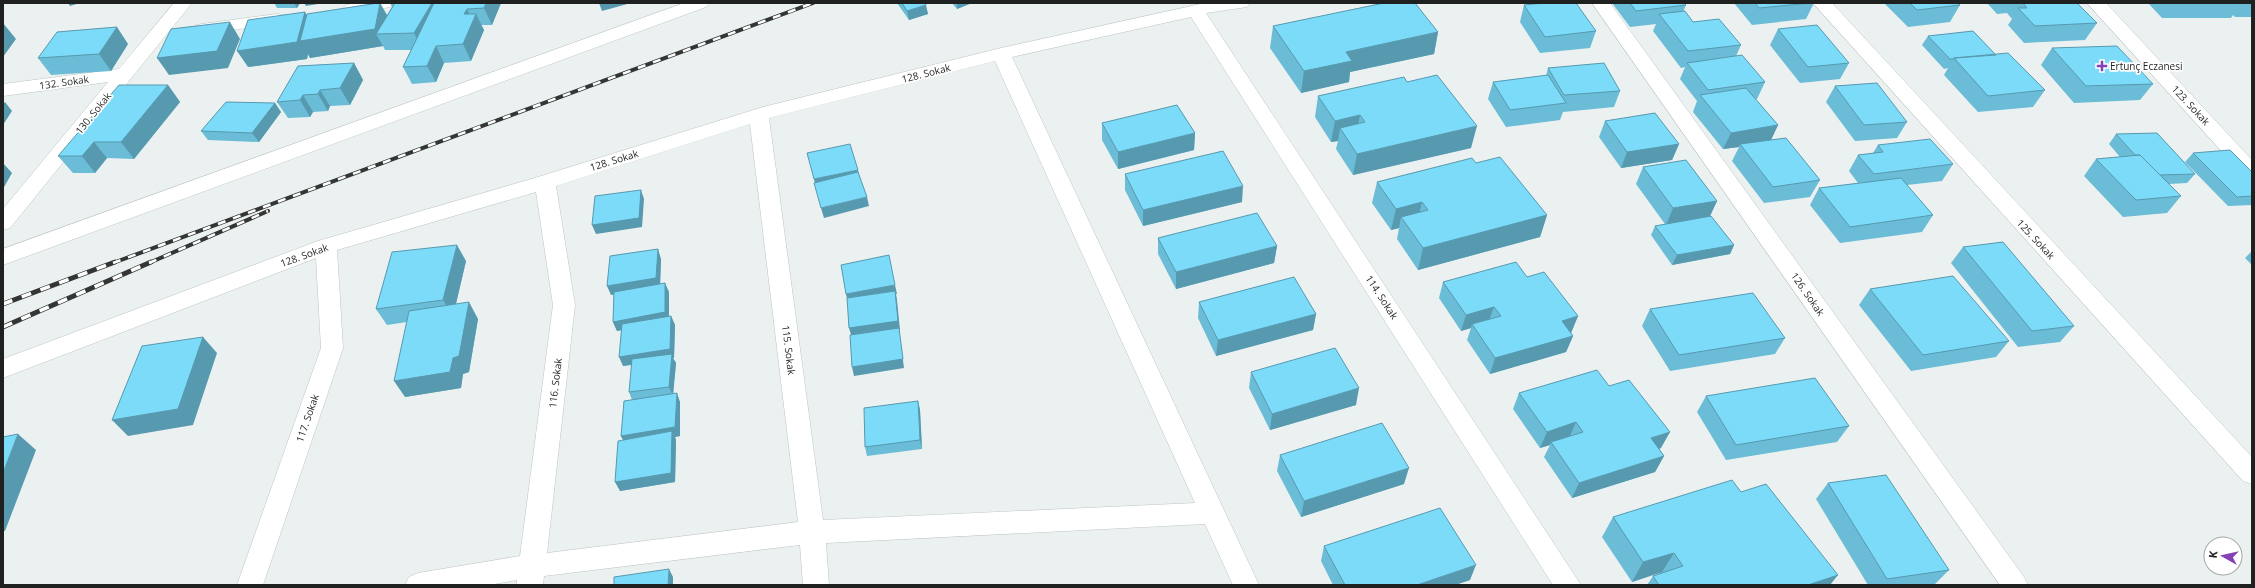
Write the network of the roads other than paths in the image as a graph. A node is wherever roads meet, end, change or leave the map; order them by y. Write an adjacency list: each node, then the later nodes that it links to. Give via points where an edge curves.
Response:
1 (183, 3): 11 (street, 130. Sokak)
2 (384, 3): 9 (street)
3 (700, 3): 20 (street)
4 (1240, 3): 8 (street, 128. Sokak)
5 (1601, 3): 31 (street, 126. Sokak)
6 (1822, 3): 22 (street, 125. Sokak)
7 (2096, 3): 16 (street, 123. Sokak)
8 (1195, 10): 12 (street, 128. Sokak); 30 (street, 114. Sokak)
9 (336, 11)
10 (298, 16): 11 (street)
11 (157, 35): 13 (street, 130. Sokak)
12 (1001, 54): 15 (street, 128. Sokak); 23 (street)
13 (124, 74): 14 (street, 132. Sokak); 18 (street, 130. Sokak)
14 (3, 90)
15 (759, 115): 17 (street, 128. Sokak); 24 (street, 115. Sokak)
16 (2252, 172)
17 (545, 182): 19 (street, 128. Sokak); 25 (street, 116. Sokak, via 564,306)
18 (3, 223)
19 (326, 246): 21 (street, 128. Sokak); 26 (street, 117. Sokak, via 332,348)
20 (3, 257)
21 (3, 370)
22 (2252, 474)
23 (1212, 513): 24 (street); 29 (street)
24 (812, 532): 25 (street); 28 (street, 115. Sokak)
25 (531, 576): 27 (street)
26 (250, 585)
27 (418, 585)
28 (816, 585)
29 (1246, 585)
30 (1568, 585)
31 (2015, 585)

